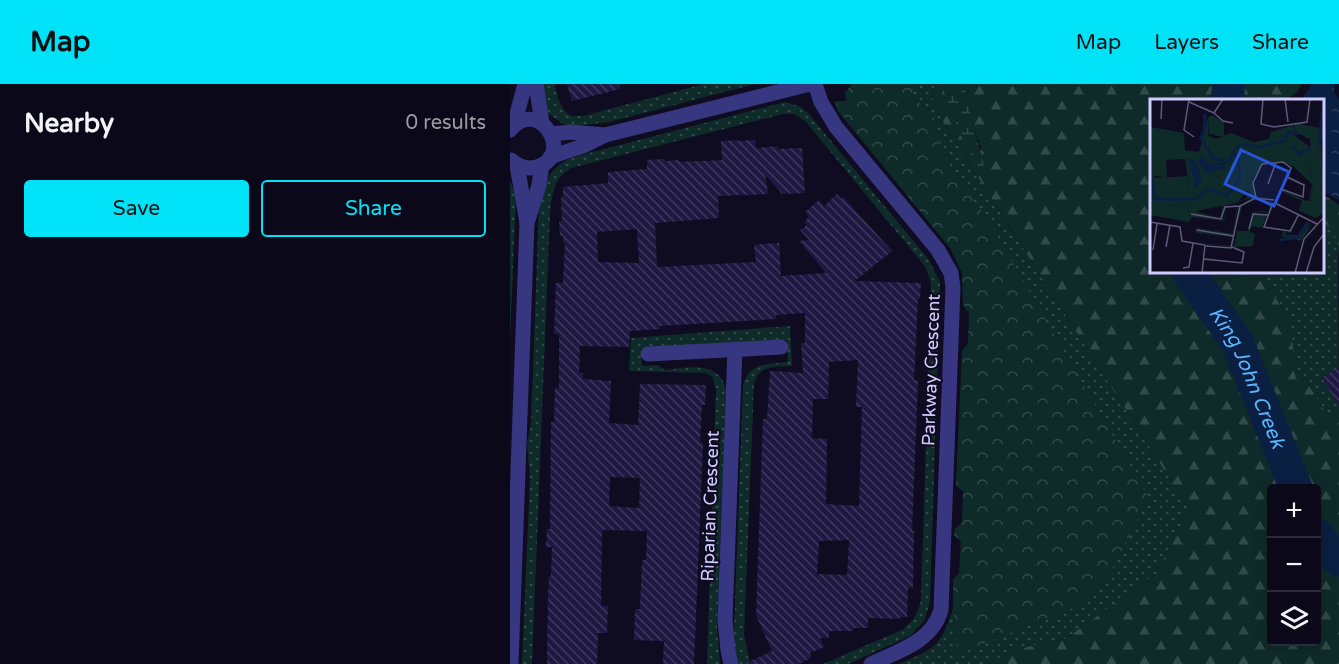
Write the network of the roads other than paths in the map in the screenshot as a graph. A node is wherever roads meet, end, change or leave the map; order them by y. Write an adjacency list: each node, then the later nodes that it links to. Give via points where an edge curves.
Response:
1 (525, 84): 5 (street)
2 (536, 84): 6 (street)
3 (810, 84): 7 (street)
4 (815, 84): 18 (street, Parkway Crescent, via 836,127 938,250 951,273 953,287 941,610 938,621 921,640)
5 (512, 128): 6 (street, via 528,120)
6 (547, 128): 7 (street); 9 (street, via 553,149)
7 (605, 135): 9 (street)
8 (513, 161): 9 (street, via 529,168); 10 (street)
9 (546, 161): 10 (street)
10 (527, 223): 14 (street)
11 (781, 347): 12 (street)
12 (735, 350): 13 (street); 17 (street, Riparian Crescent, via 726,620)
13 (648, 354)
14 (516, 364): 15 (street)
15 (512, 575): 16 (street)
16 (511, 664)
17 (731, 664)
18 (871, 664)

